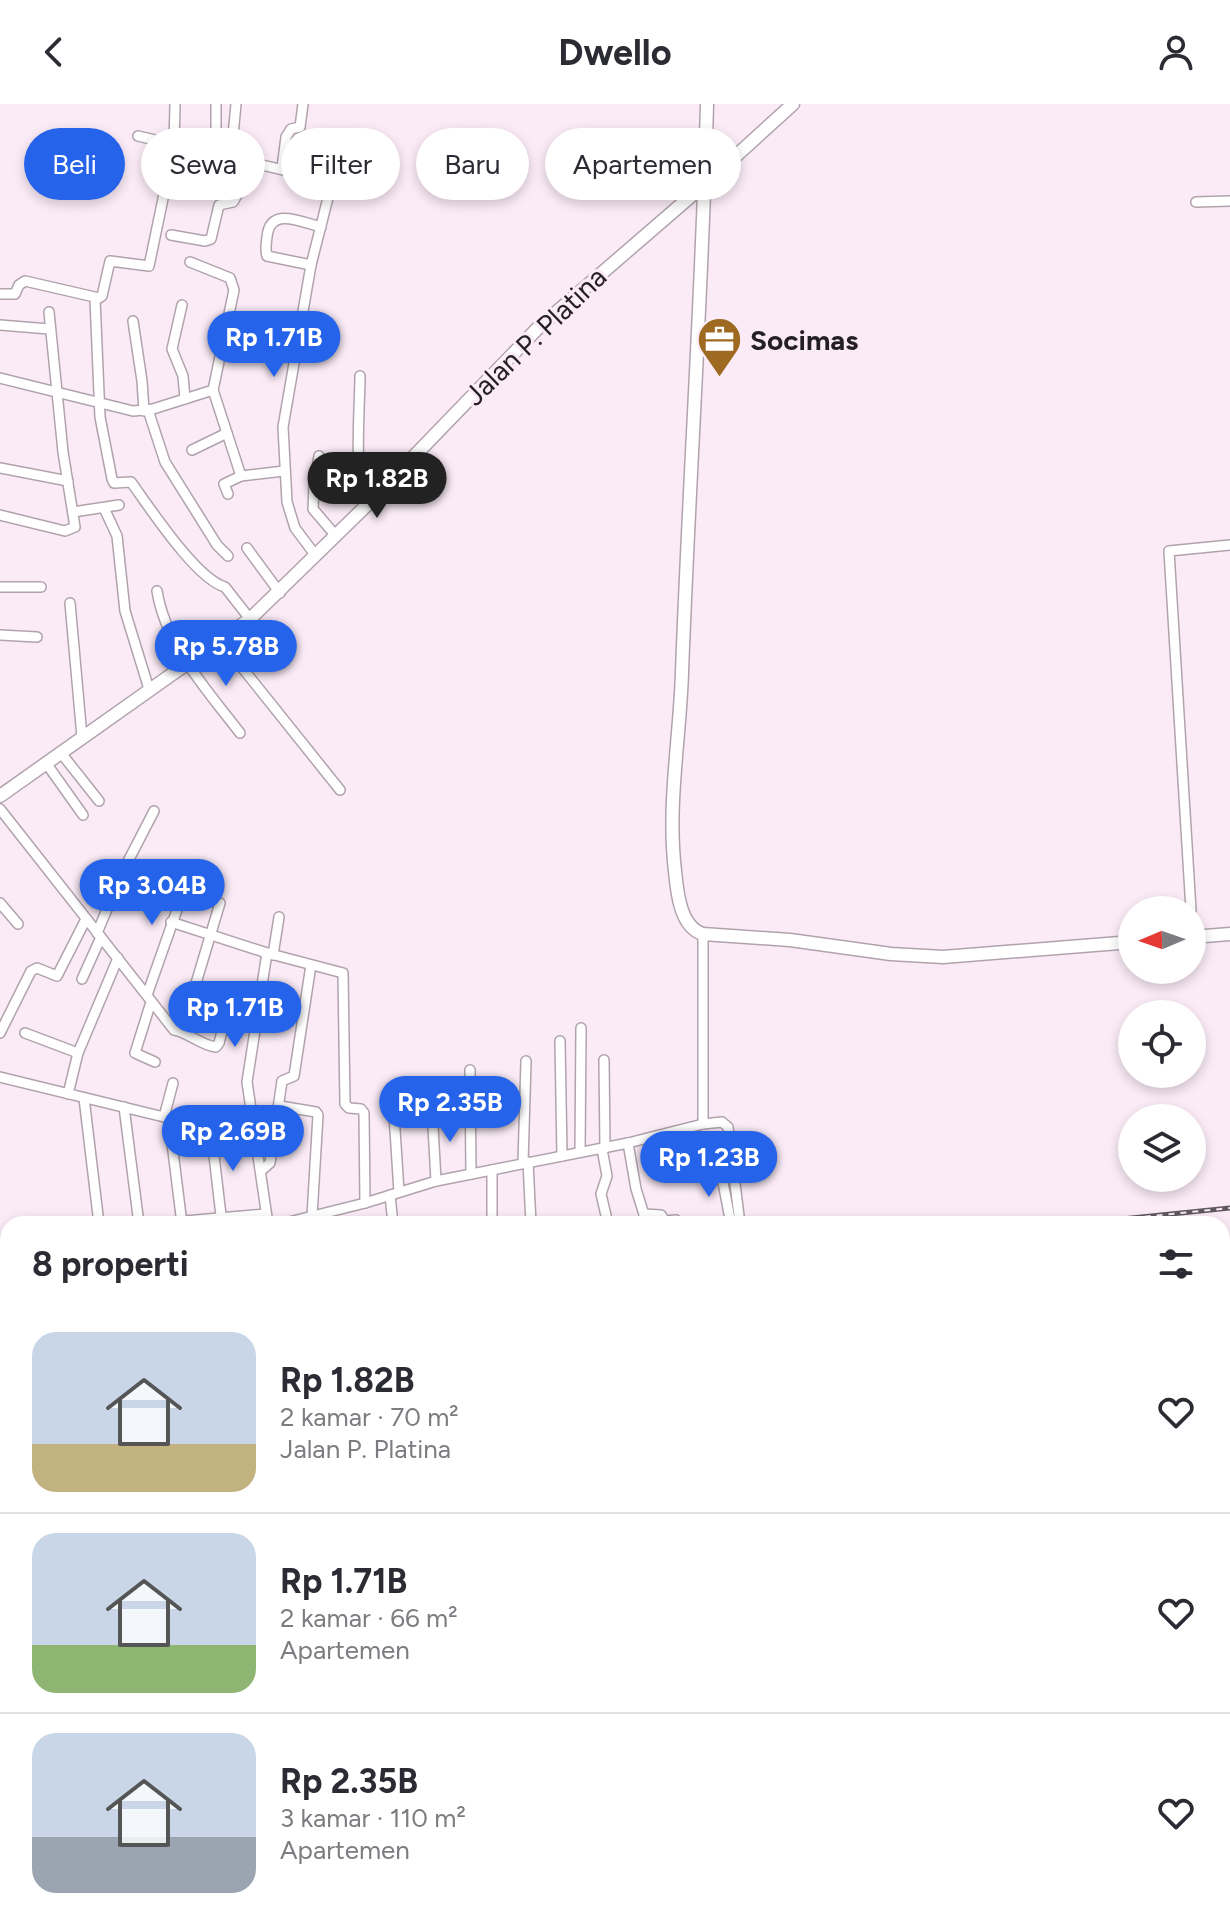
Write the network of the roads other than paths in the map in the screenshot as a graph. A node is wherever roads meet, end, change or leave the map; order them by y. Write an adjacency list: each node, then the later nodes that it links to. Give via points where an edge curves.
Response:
1 (175, 104): 7 (street)
2 (216, 104): 8 (street)
3 (236, 104): 9 (street)
4 (303, 104): 10 (street)
5 (707, 104): 11 (street)
6 (793, 104): 14 (street, Jalan P. Platina)
7 (174, 128)
8 (216, 128)
9 (234, 128)
10 (296, 128)
11 (706, 128)
12 (138, 136): 13 (street)
13 (141, 137)
14 (741, 151)
15 (163, 200): 27 (street, via 151,263 146,268 110,261 102,296)
16 (234, 200): 23 (street, via 219,205 211,239)
17 (328, 200): 22 (street)
18 (686, 200): 51 (street, Jalan P. Platina, via 537,329)
19 (704, 200): 89 (street, via 672,828 681,905 691,926)
20 (1230, 201): 21 (street)
21 (1196, 202)
22 (321, 227): 25 (street); 25 (street, via 283,217 268,229 267,256)
23 (171, 235)
24 (190, 262): 37 (street, via 230,278 234,290)
25 (311, 265): 33 (street)
26 (0, 294): 27 (street, via 15,294 25,281)
27 (95, 299): 40 (street)
28 (182, 305): 39 (street, via 172,349)
29 (49, 312): 34 (street)
30 (263, 320): 33 (street)
31 (133, 321): 41 (street)
32 (0, 325): 34 (street)
33 (301, 326): 46 (street, via 283,427)
34 (49, 329): 38 (street)
35 (360, 376): 51 (street, via 360,475)
36 (0, 378): 38 (street)
37 (213, 390): 39 (street); 42 (street)
38 (57, 392): 40 (street); 48 (street)
39 (185, 399): 41 (street)
40 (100, 402): 41 (street); 65 (street, via 114,483 131,482 200,570 225,587)
41 (146, 411): 58 (street, via 165,462)
42 (227, 433): 43 (street); 47 (street)
43 (192, 450)
44 (319, 456): 55 (street, via 313,509)
45 (0, 468): 48 (street)
46 (284, 471): 47 (street); 59 (street, via 295,528)
47 (241, 476): 49 (street, via 224,484)
48 (68, 481): 53 (street)
49 (228, 494)
50 (119, 505): 52 (street)
51 (367, 505): 55 (street, Jalan P. Platina)
52 (104, 508): 53 (street); 70 (street, via 117,536 125,611)
53 (73, 512): 54 (street, via 75,527 70,531)
54 (0, 515)
55 (336, 536): 59 (street, Jalan P. Platina)
56 (1230, 545): 82 (street, via 1169,551)
57 (247, 548): 63 (street)
58 (228, 556)
59 (316, 556): 63 (street, Jalan P. Platina)
60 (0, 587): 61 (street)
61 (41, 587)
62 (157, 591): 69 (street, via 160,614)
63 (280, 593): 65 (street, Jalan P. Platina)
64 (70, 603): 72 (street)
65 (250, 619): 68 (street, Jalan P. Platina)
66 (0, 635): 67 (street)
67 (37, 637)
68 (220, 640): 69 (street, Jalan P. Platina); 75 (street)
69 (187, 663): 70 (street, Jalan P. Platina); 71 (street)
70 (149, 689): 72 (street, Jalan P. Platina)
71 (240, 733)
72 (82, 737): 73 (street, Jalan P. Platina)
73 (61, 753): 74 (street, Jalan P. Platina); 77 (street)
74 (46, 763): 76 (street, Jalan P. Platina); 80 (street)
75 (340, 790)
76 (0, 796)
77 (99, 801)
78 (0, 809): 86 (street)
79 (154, 811): 91 (street)
80 (83, 815)
81 (191, 870): 87 (street)
82 (1190, 896)
83 (0, 903): 88 (street)
84 (220, 903): 92 (street)
85 (279, 917): 95 (street)
86 (86, 919): 91 (street); 103 (street, via 57,976 37,968 31,971)
87 (171, 922): 92 (street); 99 (street)
88 (18, 924)
89 (703, 934): 94 (street, via 943,957); 120 (street)
90 (1230, 934): 93 (street)
91 (99, 935): 96 (street); 98 (street)
92 (211, 936): 95 (street); 102 (street)
93 (1206, 936)
94 (1118, 943)
95 (270, 954): 97 (street); 123 (street, via 247,1082)
96 (118, 958): 99 (street); 106 (street)
97 (311, 965): 116 (street, via 294,1076 282,1081); 134 (street, via 344,978 345,1104 364,1113)
98 (82, 979)
99 (149, 999): 102 (street, via 174,1030); 109 (street, via 135,1053)
100 (224, 1024): 102 (street, via 216,1047)
101 (581, 1028): 125 (street)
102 (182, 1030)
103 (0, 1033)
104 (25, 1033): 106 (street)
105 (560, 1041): 126 (street)
106 (78, 1053): 113 (street)
107 (604, 1060): 124 (street)
108 (526, 1061): 127 (street)
109 (155, 1062)
110 (470, 1070): 131 (street)
111 (0, 1077): 113 (street)
112 (173, 1083): 119 (street)
113 (68, 1094): 114 (street)
114 (84, 1098): 117 (street); 135 (street)
115 (393, 1099): 133 (street)
116 (280, 1106): 130 (street, via 270,1163); 140 (street, via 318,1115)
117 (124, 1107): 119 (street); 136 (street)
118 (432, 1108): 132 (street)
119 (167, 1118): 121 (street); 137 (street)
120 (703, 1124): 122 (street); 148 (street, via 722,1122 728,1127)
121 (211, 1130): 123 (street); 138 (street)
122 (628, 1143): 124 (street); 146 (street)
123 (256, 1144): 130 (street)
124 (604, 1148): 125 (street); 145 (street, via 607,1176 601,1194)
125 (580, 1152): 126 (street)
126 (562, 1156): 127 (street)
127 (526, 1162): 129 (street); 144 (street)
128 (720, 1167): 147 (street)
129 (492, 1170): 131 (street); 143 (street)
130 (261, 1171): 139 (street)
131 (471, 1174): 132 (street)
132 (436, 1181): 133 (street)
133 (394, 1193): 134 (street); 142 (street)
134 (365, 1203): 141 (street)
135 (98, 1216)
136 (138, 1216)
137 (181, 1216)
138 (221, 1216)
139 (267, 1216)
140 (315, 1216)
141 (322, 1216)
142 (393, 1216)
143 (492, 1216)
144 (530, 1216)
145 (606, 1216)
146 (644, 1216)
147 (729, 1216)
148 (739, 1216)

